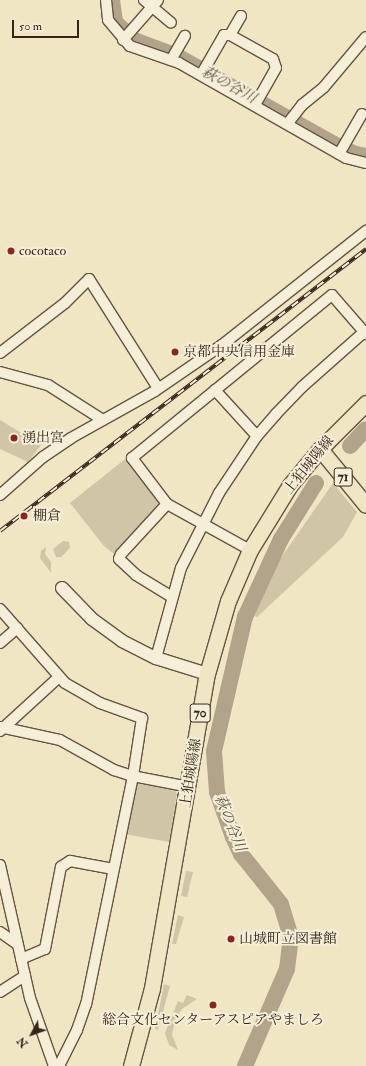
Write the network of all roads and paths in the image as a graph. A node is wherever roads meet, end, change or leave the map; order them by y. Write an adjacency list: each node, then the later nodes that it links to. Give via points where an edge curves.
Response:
1 (106, 0): 6 (street, via 108,20)
2 (151, 2): 4 (street); 6 (street)
3 (241, 16): 5 (street)
4 (171, 23)
5 (230, 35): 10 (street, via 224,35); 11 (street, via 273,59 276,68)
6 (126, 36): 9 (street, via 143,52)
7 (185, 36): 9 (street)
8 (366, 37): 13 (street, via 324,87 302,105)
9 (172, 57): 10 (street)
10 (203, 72): 11 (street)
11 (257, 102): 13 (street)
12 (362, 114): 14 (street)
13 (290, 120): 14 (street)
14 (341, 150): 15 (street)
15 (366, 163)
16 (366, 231): 20 (street, via 222,345)
17 (365, 333): 21 (street, via 332,295); 24 (street, via 302,387)
18 (0, 353): 20 (street, via 64,303 89,279)
19 (0, 372): 23 (street, via 48,385)
20 (158, 388): 23 (street)
21 (215, 390): 24 (street); 27 (street, via 132,458)
22 (366, 404): 25 (main road, 上狛城陽線 / 70)
23 (103, 420): 26 (street, via 44,457)
24 (257, 436): 29 (street, via 219,493)
25 (320, 449): 28 (main road, 71); 30 (main road, 上狛城陽線 / 70, via 290,485)
26 (0, 495)
27 (167, 504): 29 (street); 32 (street, via 121,554 120,559 136,575)
28 (366, 505)
29 (202, 524): 30 (street); 32 (street, via 181,568)
30 (250, 550): 37 (main road, 上狛城陽線 / 70, via 228,600)
31 (62, 588): 36 (street, via 102,627 122,641)
32 (172, 597): 36 (street)
33 (0, 609): 34 (street)
34 (17, 628): 35 (street); 38 (street)
35 (0, 644)
36 (156, 658): 37 (street)
37 (207, 674): 41 (main road, 上狛城陽線 / 70)
38 (59, 677): 39 (street); 40 (street, via 100,703 142,718)
39 (1, 729): 40 (street, via 60,740 114,770)
40 (133, 776): 41 (street); 43 (street)
41 (189, 787): 51 (main road, 上狛城陽線 / 70, via 149,1005)
42 (0, 865): 45 (street)
43 (113, 869): 46 (street, via 70,861 61,866 45,949); 50 (street, via 86,1004 77,1030)
44 (0, 932): 45 (street)
45 (16, 943): 46 (street)
46 (21, 959): 47 (street)
47 (25, 976): 48 (street); 49 (street, via 38,1025)
48 (0, 992)
49 (54, 1066)
50 (59, 1066)
51 (131, 1066)

